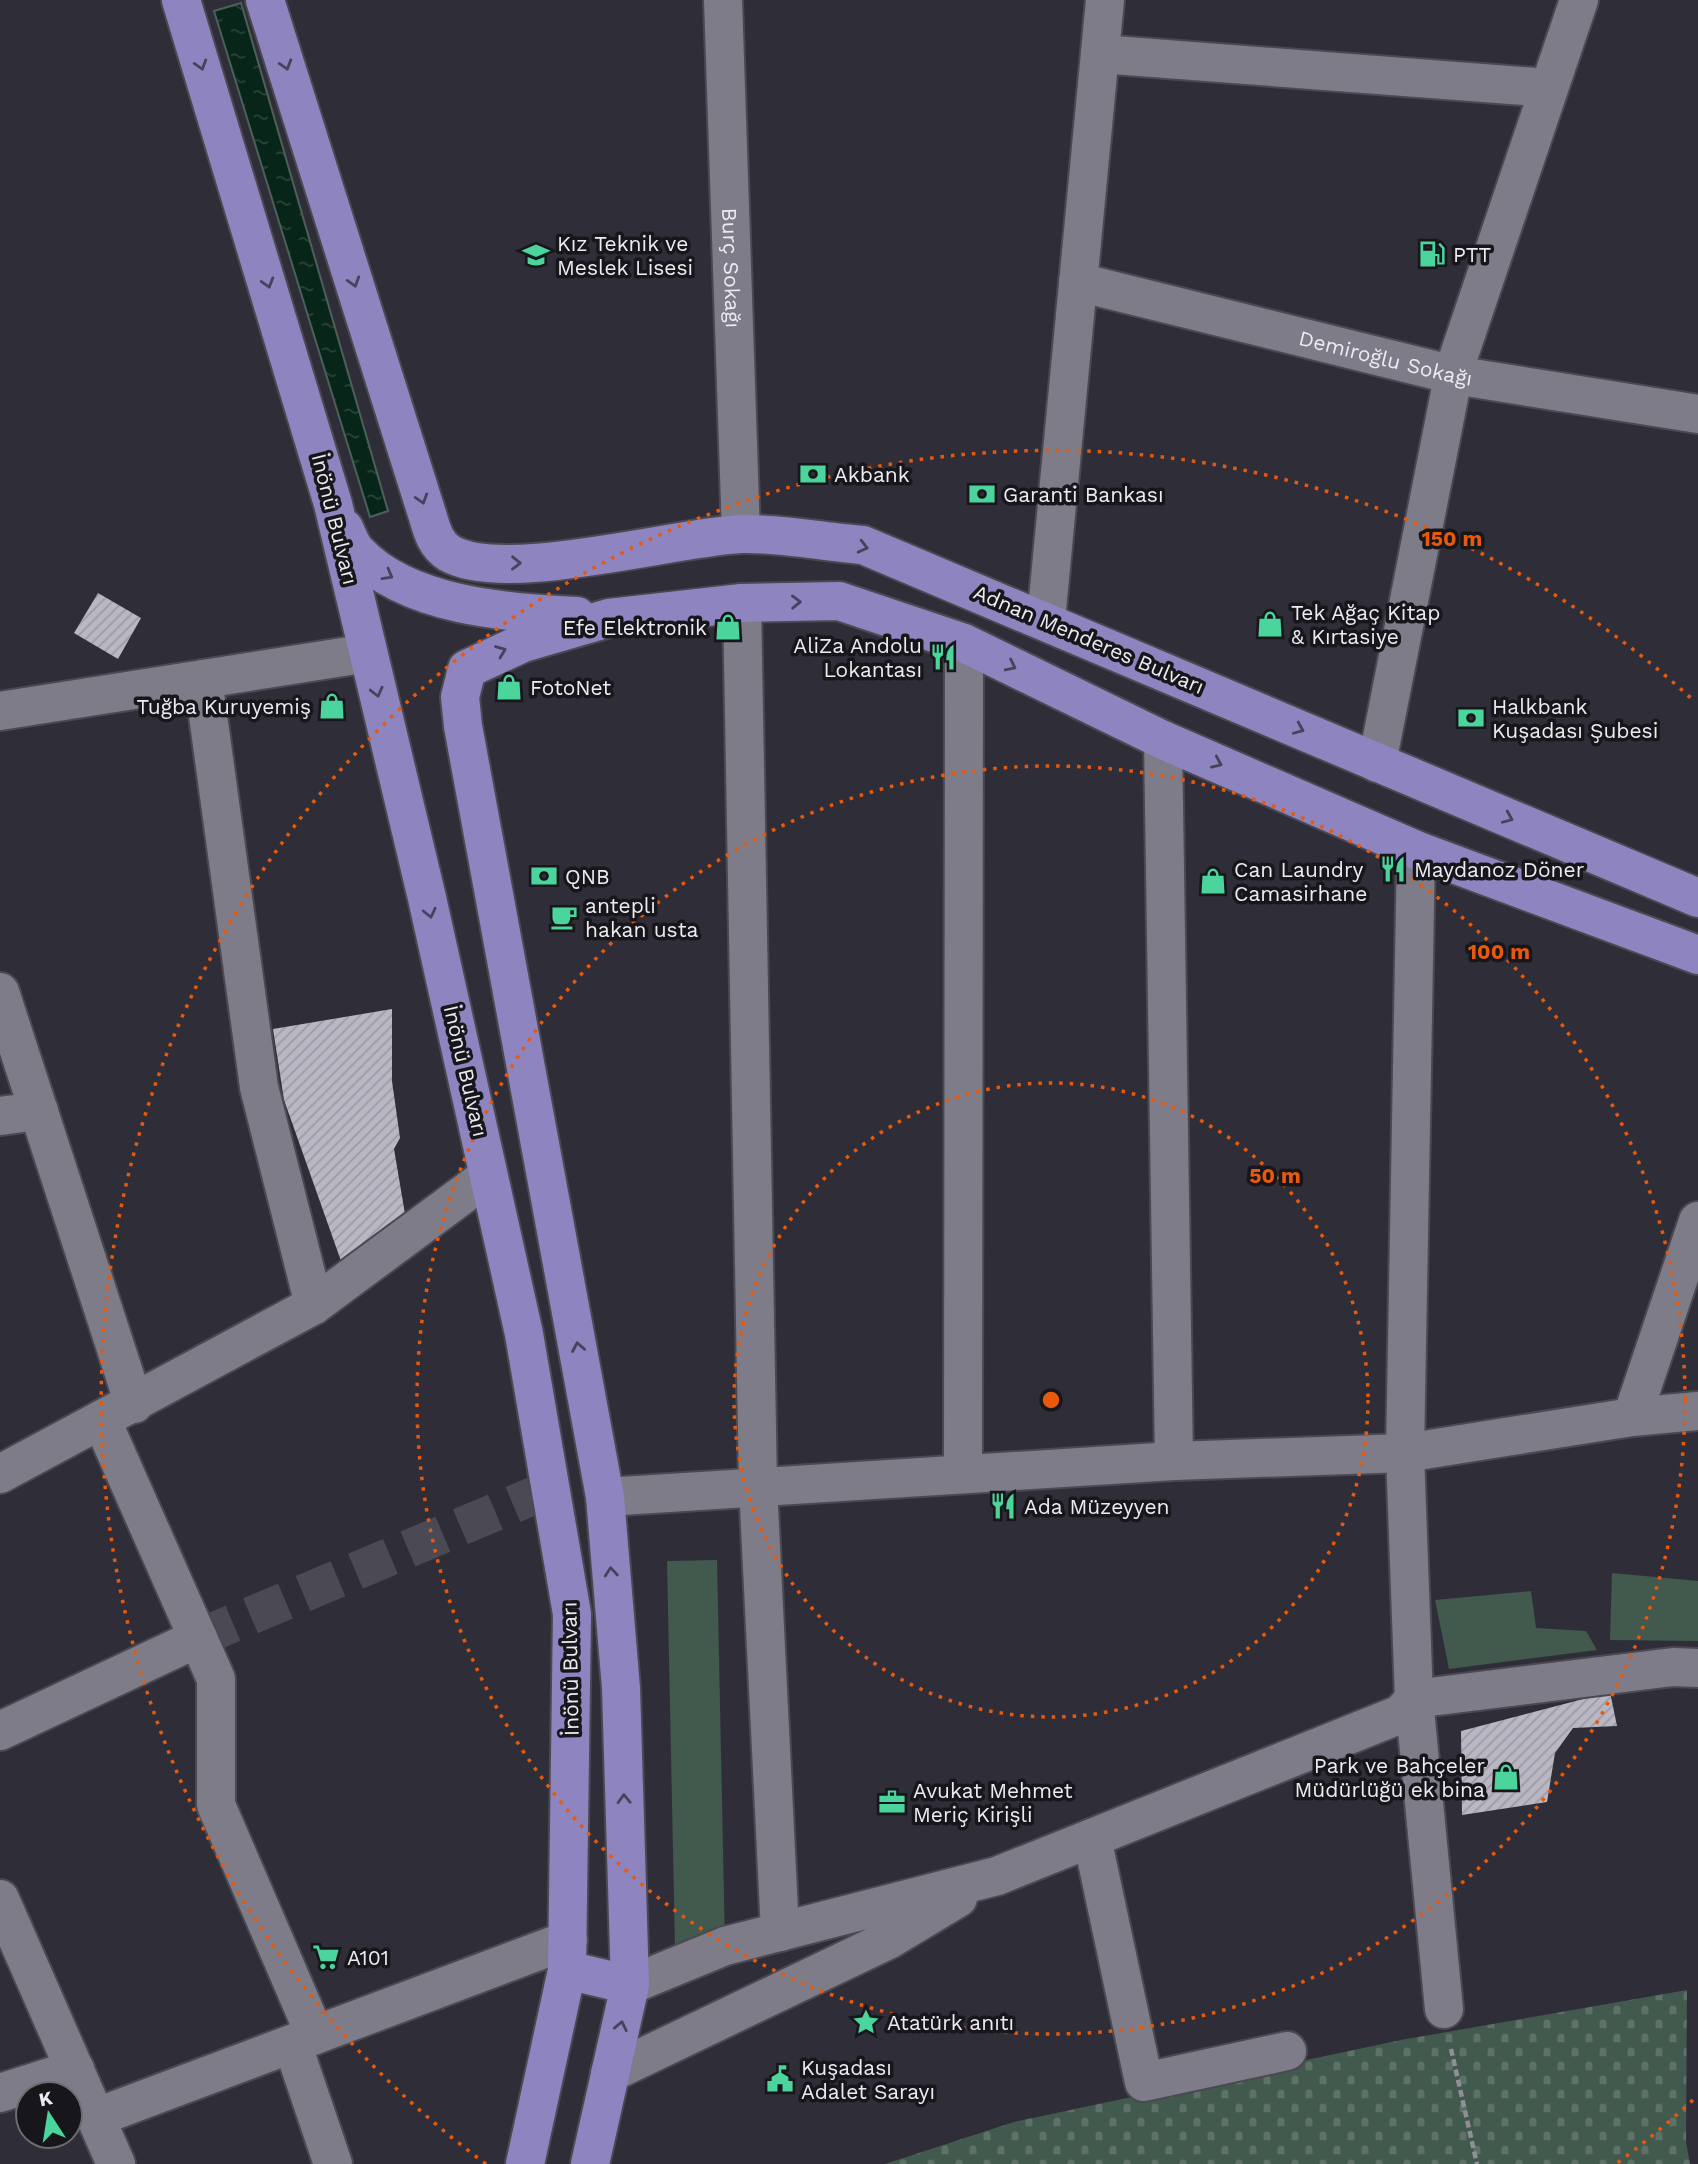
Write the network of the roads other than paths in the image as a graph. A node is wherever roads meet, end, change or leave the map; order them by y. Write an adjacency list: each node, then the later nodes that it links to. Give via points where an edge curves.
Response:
1 (181, 0): 11 (main road, İnönü Bulvarı, one-way to 11)
2 (265, 0): 12 (main road, Adnan Menderes Bulvarı, one-way to 12, via 435,539 449,553 479,562 530,563)
3 (723, 0): 12 (street, Burç Sokağı)
4 (1105, 0): 6 (street)
5 (1579, 0): 7 (street)
6 (1100, 54): 7 (street); 8 (street)
7 (1549, 89): 9 (street)
8 (1078, 282): 9 (street, Demiroğlu Sokağı); 15 (street)
9 (1454, 375): 10 (street, Demiroğlu Sokağı); 21 (street)
10 (1698, 414)
11 (332, 505): 14 (main road, one-way to 14, via 355,551 381,573 407,585 482,610); 17 (main road, İnönü Bulvarı)
12 (741, 534): 15 (main road, Adnan Menderes Bulvarı, one-way to 15, via 863,545)
13 (742, 603): 14 (main road); 16 (main road, one-way to 16, via 839,601); 38 (street)
14 (609, 618): 39 (main road, one-way to 14, via 460,697 467,669 489,656)
15 (1046, 620): 21 (main road, Adnan Menderes Bulvarı, one-way to 21)
16 (964, 643): 20 (main road, one-way to 20); 37 (street)
17 (368, 653): 18 (street); 28 (main road, İnönü Bulvarı, one-way to 28)
18 (203, 679): 19 (street); 30 (street, via 259,1087)
19 (0, 711)
20 (1163, 740): 22 (main road, one-way to 22); 35 (street)
21 (1377, 763): 23 (main road, Adnan Menderes Bulvarı, one-way to 23)
22 (1416, 850): 24 (main road); 34 (street)
23 (1698, 898)
24 (1698, 956)
25 (0, 992): 26 (street)
26 (39, 1111): 27 (street); 32 (street)
27 (0, 1116)
28 (488, 1176): 30 (street); 48 (main road, İnönü Bulvarı, via 524,1334 572,1614)
29 (1698, 1221): 33 (street)
30 (314, 1305): 32 (street)
31 (1698, 1411): 33 (street)
32 (118, 1413): 36 (street); 40 (street)
33 (1632, 1417): 34 (street)
34 (1405, 1453): 35 (street); 42 (street)
35 (1174, 1461): 37 (street)
36 (0, 1474)
37 (963, 1474): 38 (street)
38 (758, 1486): 39 (street); 47 (street)
39 (605, 1497): 49 (main road, one-way to 39, via 621,1688)
40 (198, 1638): 43 (street); 51 (street, via 216,1679 216,1805)
41 (1698, 1668): 42 (street, via 1673,1667)
42 (1414, 1699): 44 (street, via 1401,1714); 50 (street)
43 (0, 1731)
44 (1093, 1838): 45 (street); 52 (street, via 1144,2082)
45 (997, 1876): 47 (street); 54 (street, via 890,1939)
46 (0, 1899): 53 (street)
47 (780, 1932): 49 (street, via 725,1946)
48 (567, 1955): 49 (main road); 51 (street); 59 (main road, İnönü Bulvarı)
49 (630, 1985): 54 (main road, one-way to 49)
50 (1444, 2009)
51 (304, 2040): 56 (street); 58 (street)
52 (1287, 2052)
53 (75, 2069): 55 (street); 56 (street)
54 (610, 2073): 60 (main road)
55 (0, 2093)
56 (97, 2117): 57 (street)
57 (116, 2164)
58 (333, 2164)
59 (525, 2164)
60 (590, 2164)

